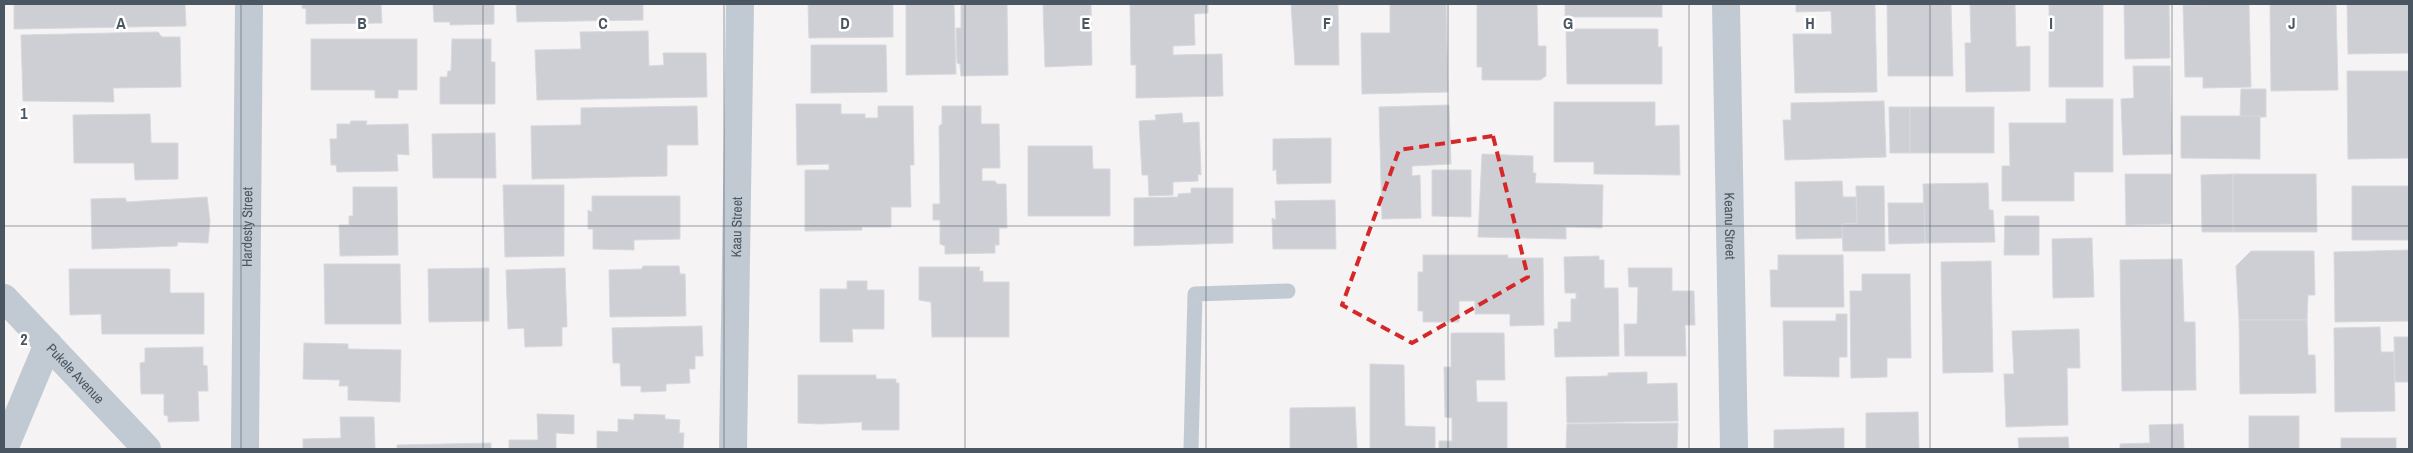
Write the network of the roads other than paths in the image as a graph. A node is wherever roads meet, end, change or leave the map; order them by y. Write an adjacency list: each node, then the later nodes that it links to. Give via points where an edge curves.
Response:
1 (249, 4): 9 (street, Hardesty Street)
2 (740, 4): 10 (street, Kaau Street)
3 (1726, 4): 12 (street, Keanu Street)
4 (1288, 291): 11 (lane, via 1195,294)
5 (4, 298): 6 (street, Pukele Avenue)
6 (48, 344): 7 (street); 8 (street, Pukele Avenue)
7 (4, 449)
8 (147, 449)
9 (245, 449)
10 (733, 449)
11 (1191, 449)
12 (1734, 449)

